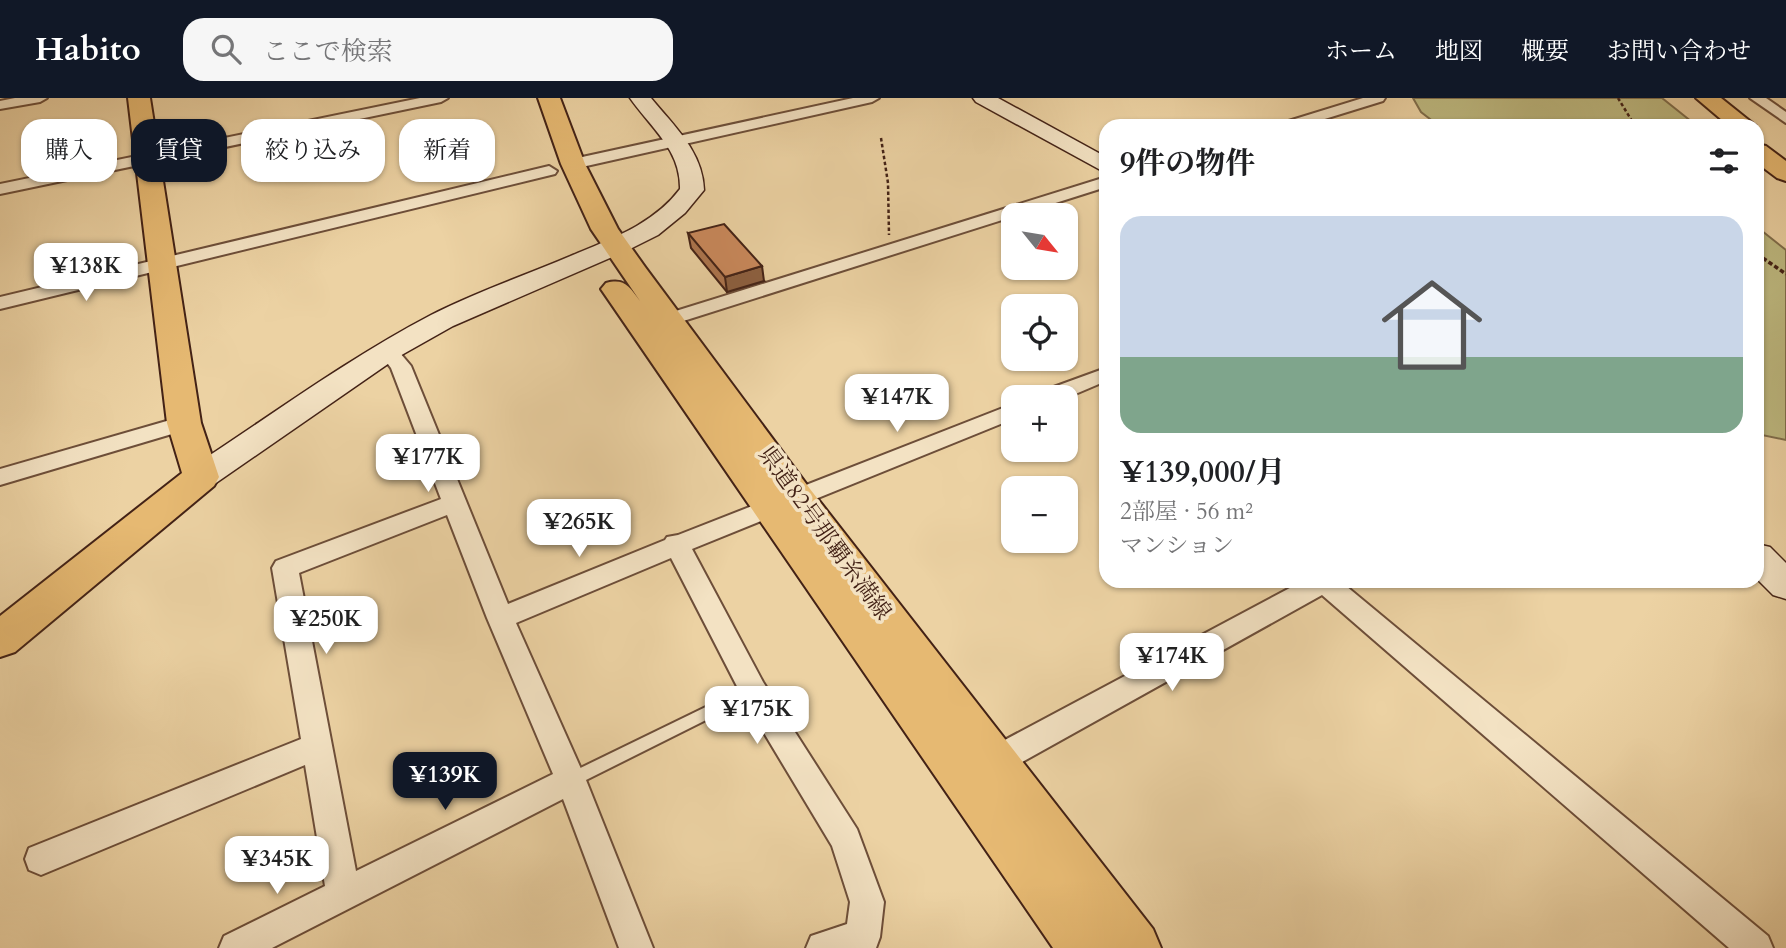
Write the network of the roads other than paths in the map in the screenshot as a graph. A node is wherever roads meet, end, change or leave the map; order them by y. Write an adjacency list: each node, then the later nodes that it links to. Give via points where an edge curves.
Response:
1 (40, 98): 13 (street)
2 (139, 98): 14 (main road)
3 (441, 98): 21 (street)
4 (528, 98): 27 (main road, 県道82号那覇糸満線)
5 (549, 98): 27 (main road, 県道82号那覇糸満線)
6 (640, 98): 19 (street)
7 (872, 98): 19 (street)
8 (983, 98): 25 (street)
9 (1378, 98): 15 (street)
10 (1688, 98): 16 (main road)
11 (1707, 98): 17 (main road)
12 (1757, 98): 18 (street)
13 (0, 105)
14 (143, 119)
15 (1310, 119)
16 (1716, 119)
17 (1735, 119)
18 (1786, 119)
19 (674, 141): 27 (street); 31 (street, via 687,160 693,181 692,190)
20 (1764, 141): 23 (main road)
21 (227, 142)
22 (1764, 156): 26 (main road)
23 (1786, 158)
24 (131, 162): 30 (street)
25 (1099, 162)
26 (1786, 173)
27 (561, 176): 32 (main road, 県道82号那覇糸満線); 33 (street)
28 (153, 182): 33 (main road)
29 (1099, 184): 35 (street)
30 (0, 189)
31 (673, 214): 32 (street, via 645,233); 32 (street, via 639,225 621,224)
32 (598, 239): 35 (main road, 県道82号那覇糸満線); 36 (street); 44 (main road, 県道82号那覇糸満線)
33 (163, 264): 34 (street); 40 (main road)
34 (0, 303)
35 (670, 319): 44 (main road, 県道82号那覇糸満線)
36 (388, 351): 42 (street); 43 (street, via 401,366)
37 (1099, 377): 38 (street)
38 (1078, 385)
39 (1001, 416): 44 (street)
40 (184, 423): 41 (street); 42 (main road)
41 (0, 477)
42 (201, 477): 51 (main road)
43 (455, 503): 50 (street); 53 (street, via 285,568)
44 (784, 503): 45 (street); 54 (main road, 県道82号那覇糸満線); 61 (main road, 県道82号那覇糸満線)
45 (676, 543): 50 (street); 52 (street)
46 (1764, 564): 47 (street)
47 (1786, 585)
48 (1312, 588): 54 (street)
49 (1333, 588): 63 (street)
50 (500, 618): 55 (street)
51 (0, 640)
52 (753, 690): 55 (lane); 60 (street, via 846,840 867,902 863,937)
53 (317, 746): 56 (street); 57 (street)
54 (995, 761): 62 (main road, 県道82号那覇糸満線)
55 (571, 780): 57 (street); 59 (street)
56 (41, 859)
57 (343, 892): 58 (street)
58 (236, 948)
59 (636, 948)
60 (823, 948)
61 (1086, 948)
62 (1134, 948)
63 (1756, 948)

